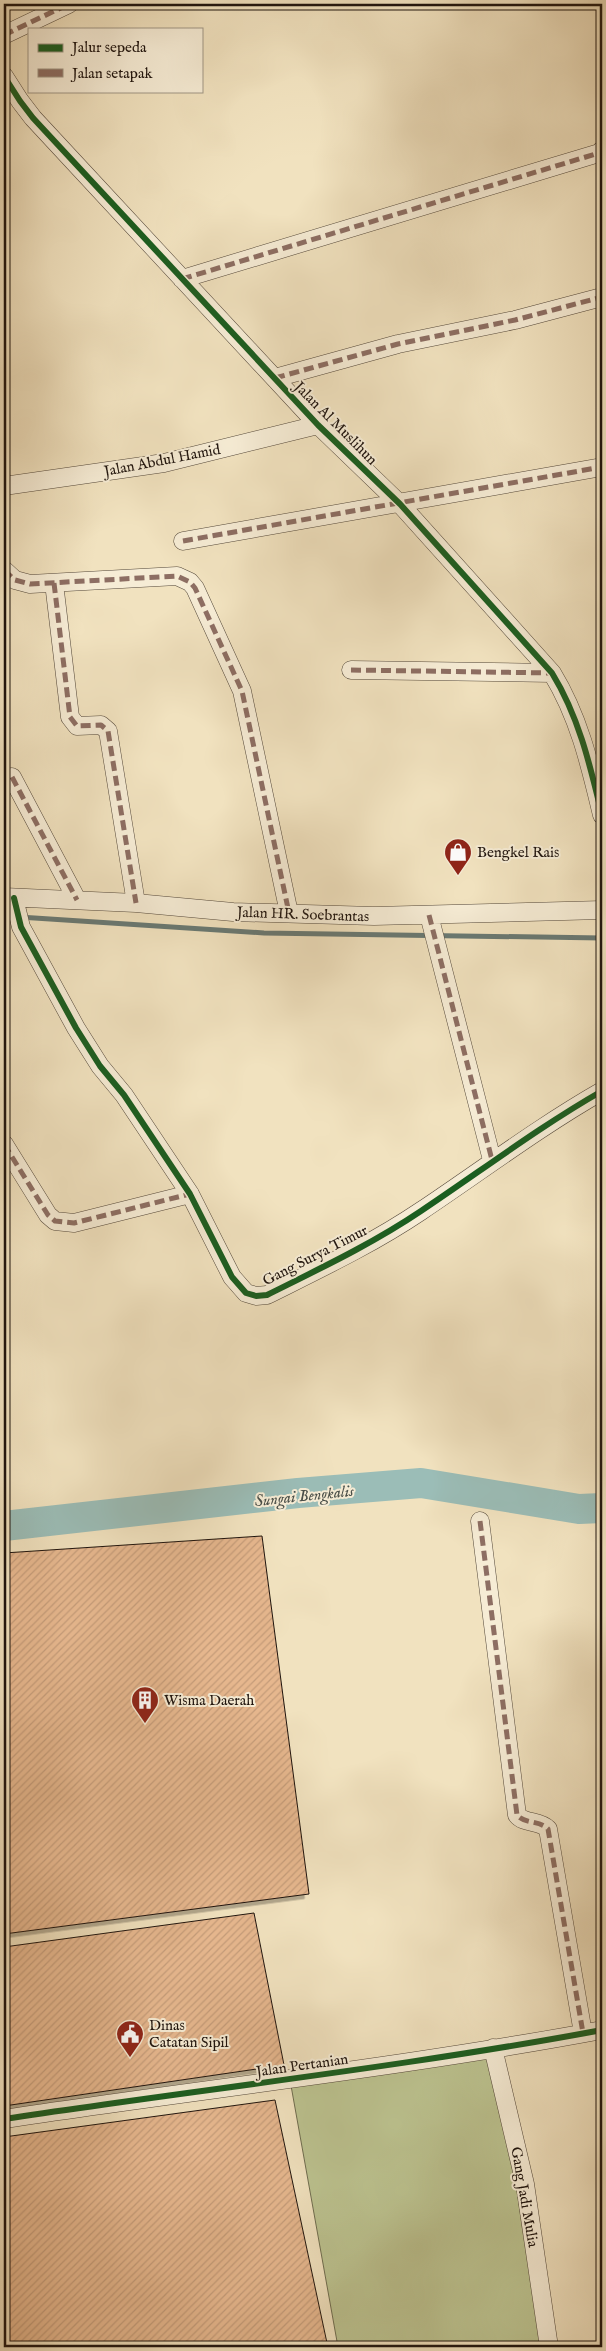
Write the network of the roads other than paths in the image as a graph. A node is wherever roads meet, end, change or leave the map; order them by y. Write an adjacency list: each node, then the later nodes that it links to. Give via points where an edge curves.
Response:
1 (69, 4): 2 (street)
2 (4, 35)
3 (4, 76): 5 (street, Jalan Al Muslihun, via 33,118)
4 (601, 154): 5 (street)
5 (182, 279): 7 (street, Jalan Al Muslihun)
6 (602, 297): 7 (street, via 515,320 398,344)
7 (275, 378): 8 (street, Jalan Al Muslihun)
8 (318, 425): 10 (street, Jalan Abdul Hamid, via 164,463); 11 (street, Jalan Al Muslihun)
9 (602, 467): 11 (street)
10 (4, 486)
11 (400, 504): 12 (street); 16 (street, Jalan Al Muslihun)
12 (183, 541)
13 (4, 570): 14 (street, via 8,576 22,583)
14 (54, 583): 21 (street, via 70,717 77,726 101,725 108,731); 23 (street, via 177,576 195,588 242,691)
15 (351, 670): 16 (street)
16 (552, 672): 18 (street, Jalan Al Muslihun, via 577,722)
17 (12, 777): 19 (street)
18 (602, 814)
19 (77, 900): 20 (street, Jalan HR. Soebrantas); 21 (street, Jalan HR. Soebrantas)
20 (12, 901): 28 (street, Gang Surya Timur, via 21,927 76,1028)
21 (136, 903): 23 (street, Jalan HR. Soebrantas)
22 (602, 910): 24 (street, Jalan HR. Soebrantas)
23 (289, 914): 24 (street, Jalan HR. Soebrantas)
24 (429, 915): 27 (street)
25 (602, 1091): 27 (street, Gang Surya Timur)
26 (4, 1144): 28 (street, via 48,1215 55,1221 74,1223)
27 (492, 1160): 28 (street, Gang Surya Timur, via 421,1211 363,1246 267,1295 246,1293 238,1284)
28 (190, 1194)
29 (480, 1521): 31 (street, via 517,1815 548,1829)
30 (602, 2030): 31 (street, Jalan Pertanian)
31 (583, 2033): 32 (street, Jalan Pertanian)
32 (493, 2048): 33 (street, Jalan Pertanian); 34 (street, Gang Jadi Mulia, via 525,2184)
33 (4, 2119)
34 (549, 2347)

